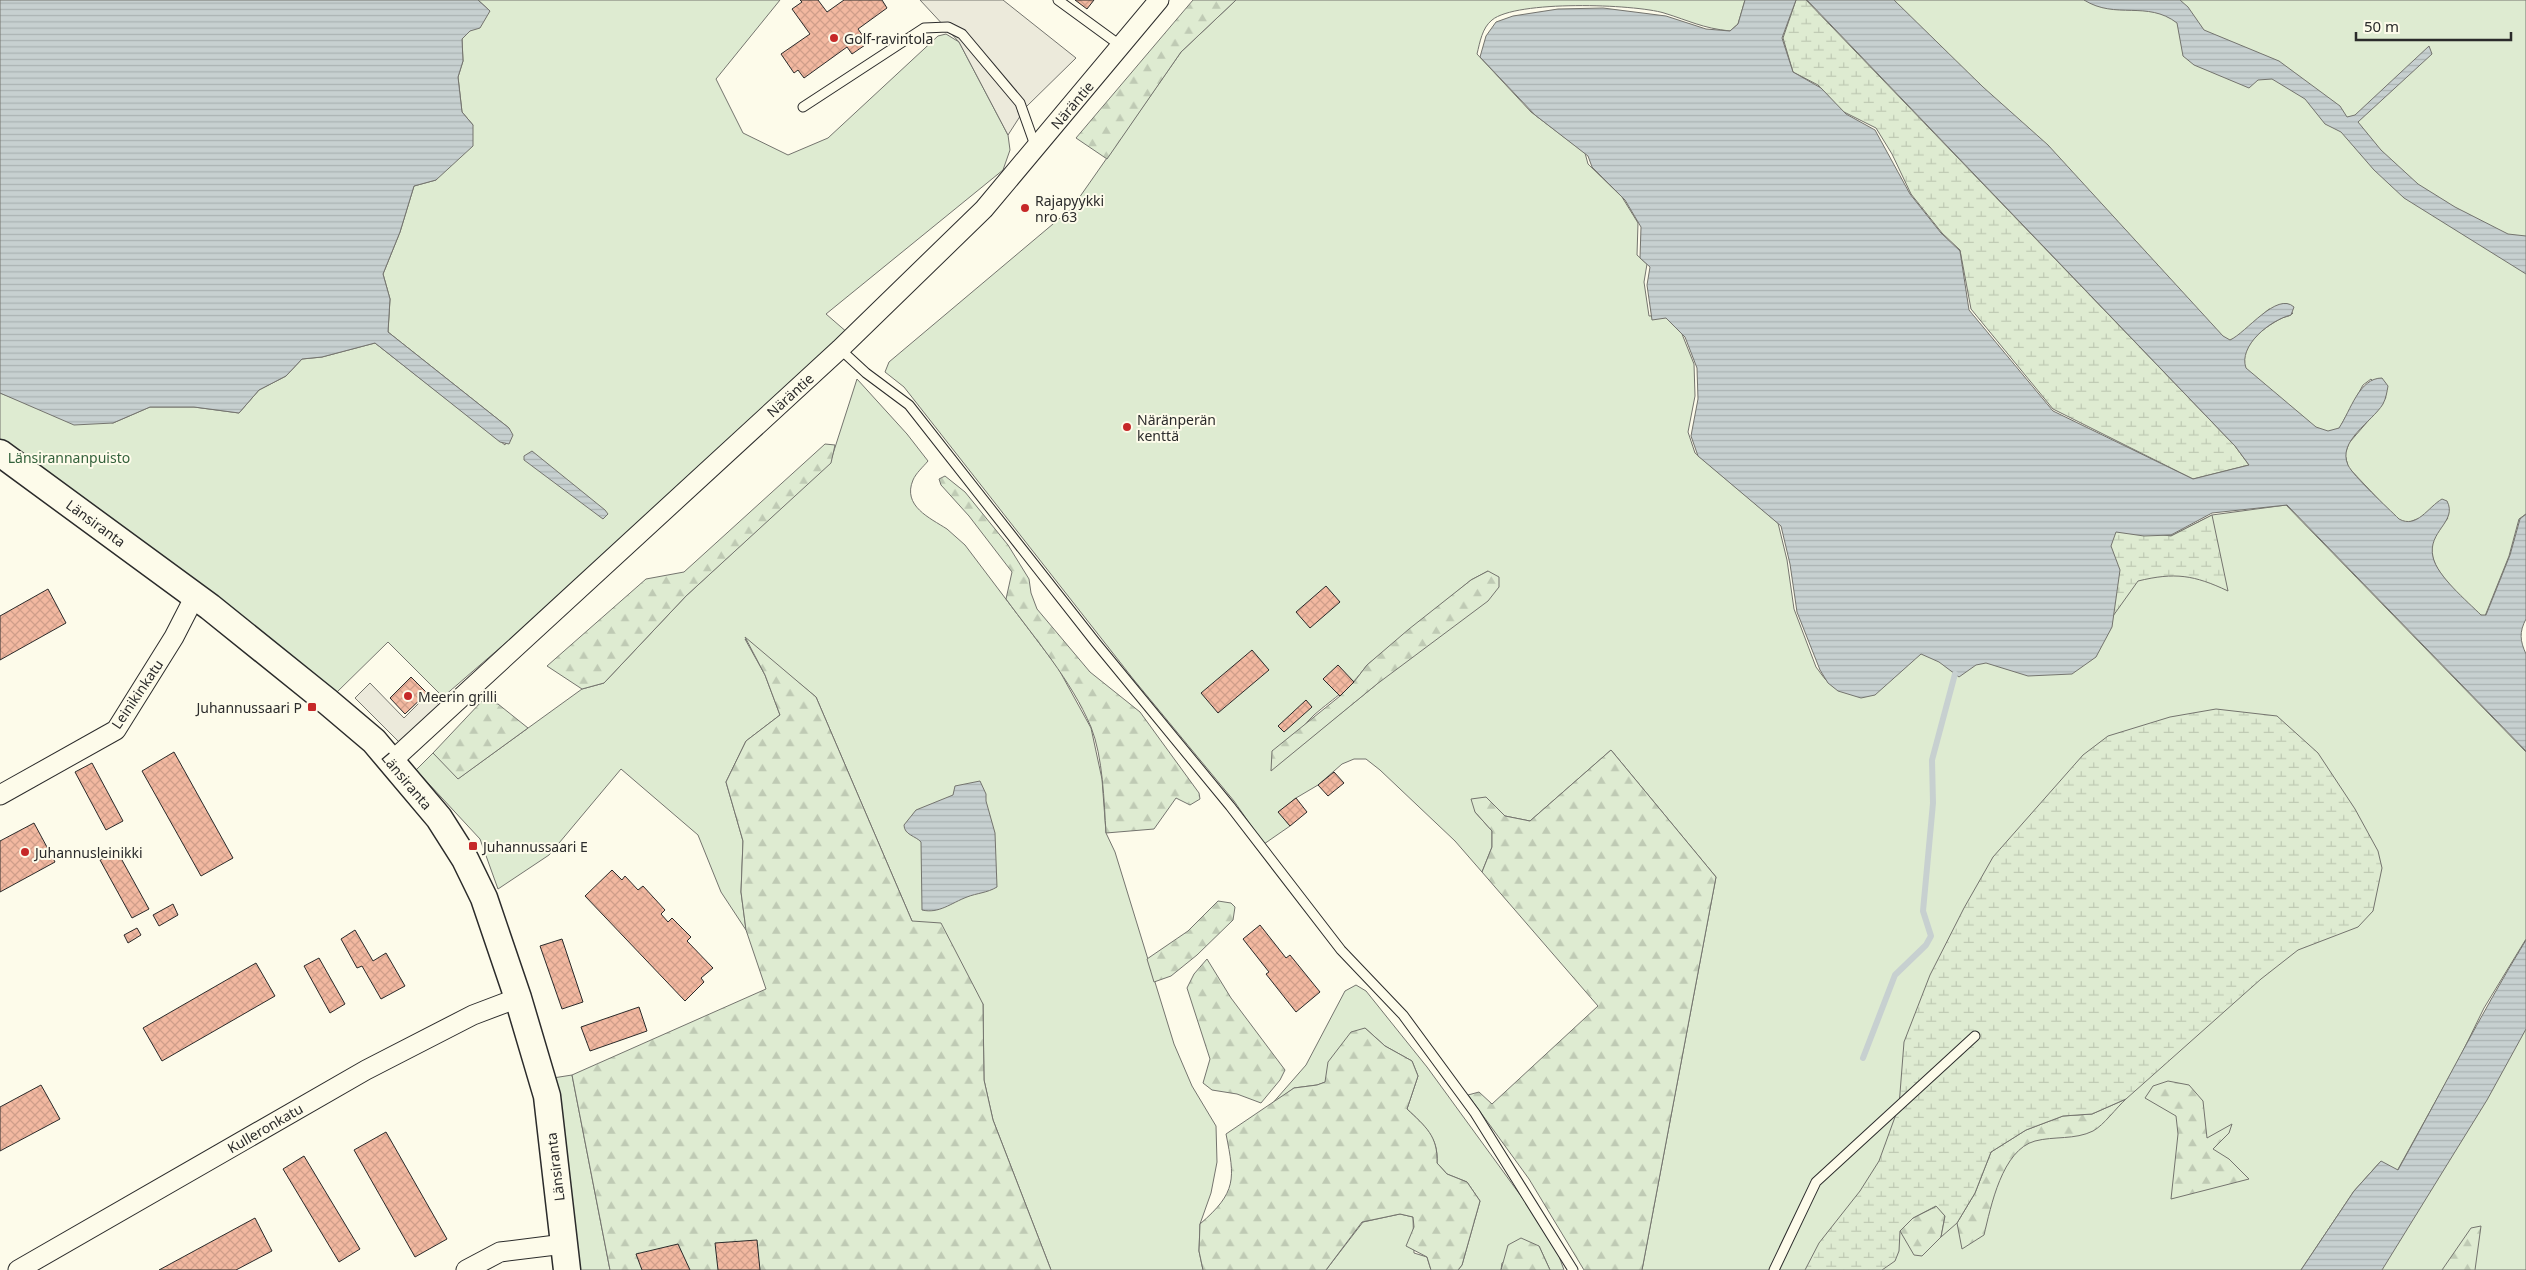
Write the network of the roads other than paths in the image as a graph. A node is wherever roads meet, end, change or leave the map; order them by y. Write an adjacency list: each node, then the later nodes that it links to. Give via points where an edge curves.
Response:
1 (1058, 0): 3 (lane)
2 (1159, 0): 3 (street, Näräntie)
3 (1122, 47): 5 (street, Näräntie)
4 (803, 107): 5 (lane, via 924,28 948,27 962,34 1020,103)
5 (1036, 148): 6 (street, Näräntie, via 984,209)
6 (840, 349): 9 (street, Näräntie); 17 (lane, via 909,405 1341,950 1403,1015 1475,1113)
7 (0, 453): 8 (street, Länsiranta)
8 (194, 596): 9 (street, Länsiranta, via 328,702 374,741); 10 (street, Leinikinkatu, via 174,637 116,730)
9 (392, 761): 11 (street, Länsiranta, via 439,818 465,859 484,898)
10 (0, 795)
11 (518, 998): 13 (street, Länsiranta, via 547,1096); 14 (street, Kulleronkatu, via 472,1015 366,1070)
12 (1975, 1036): 18 (lane, via 1816,1182)
13 (564, 1244): 15 (street, via 500,1252); 16 (street, Länsiranta)
14 (18, 1270)
15 (466, 1270)
16 (567, 1270)
17 (1573, 1270)
18 (1774, 1270)

